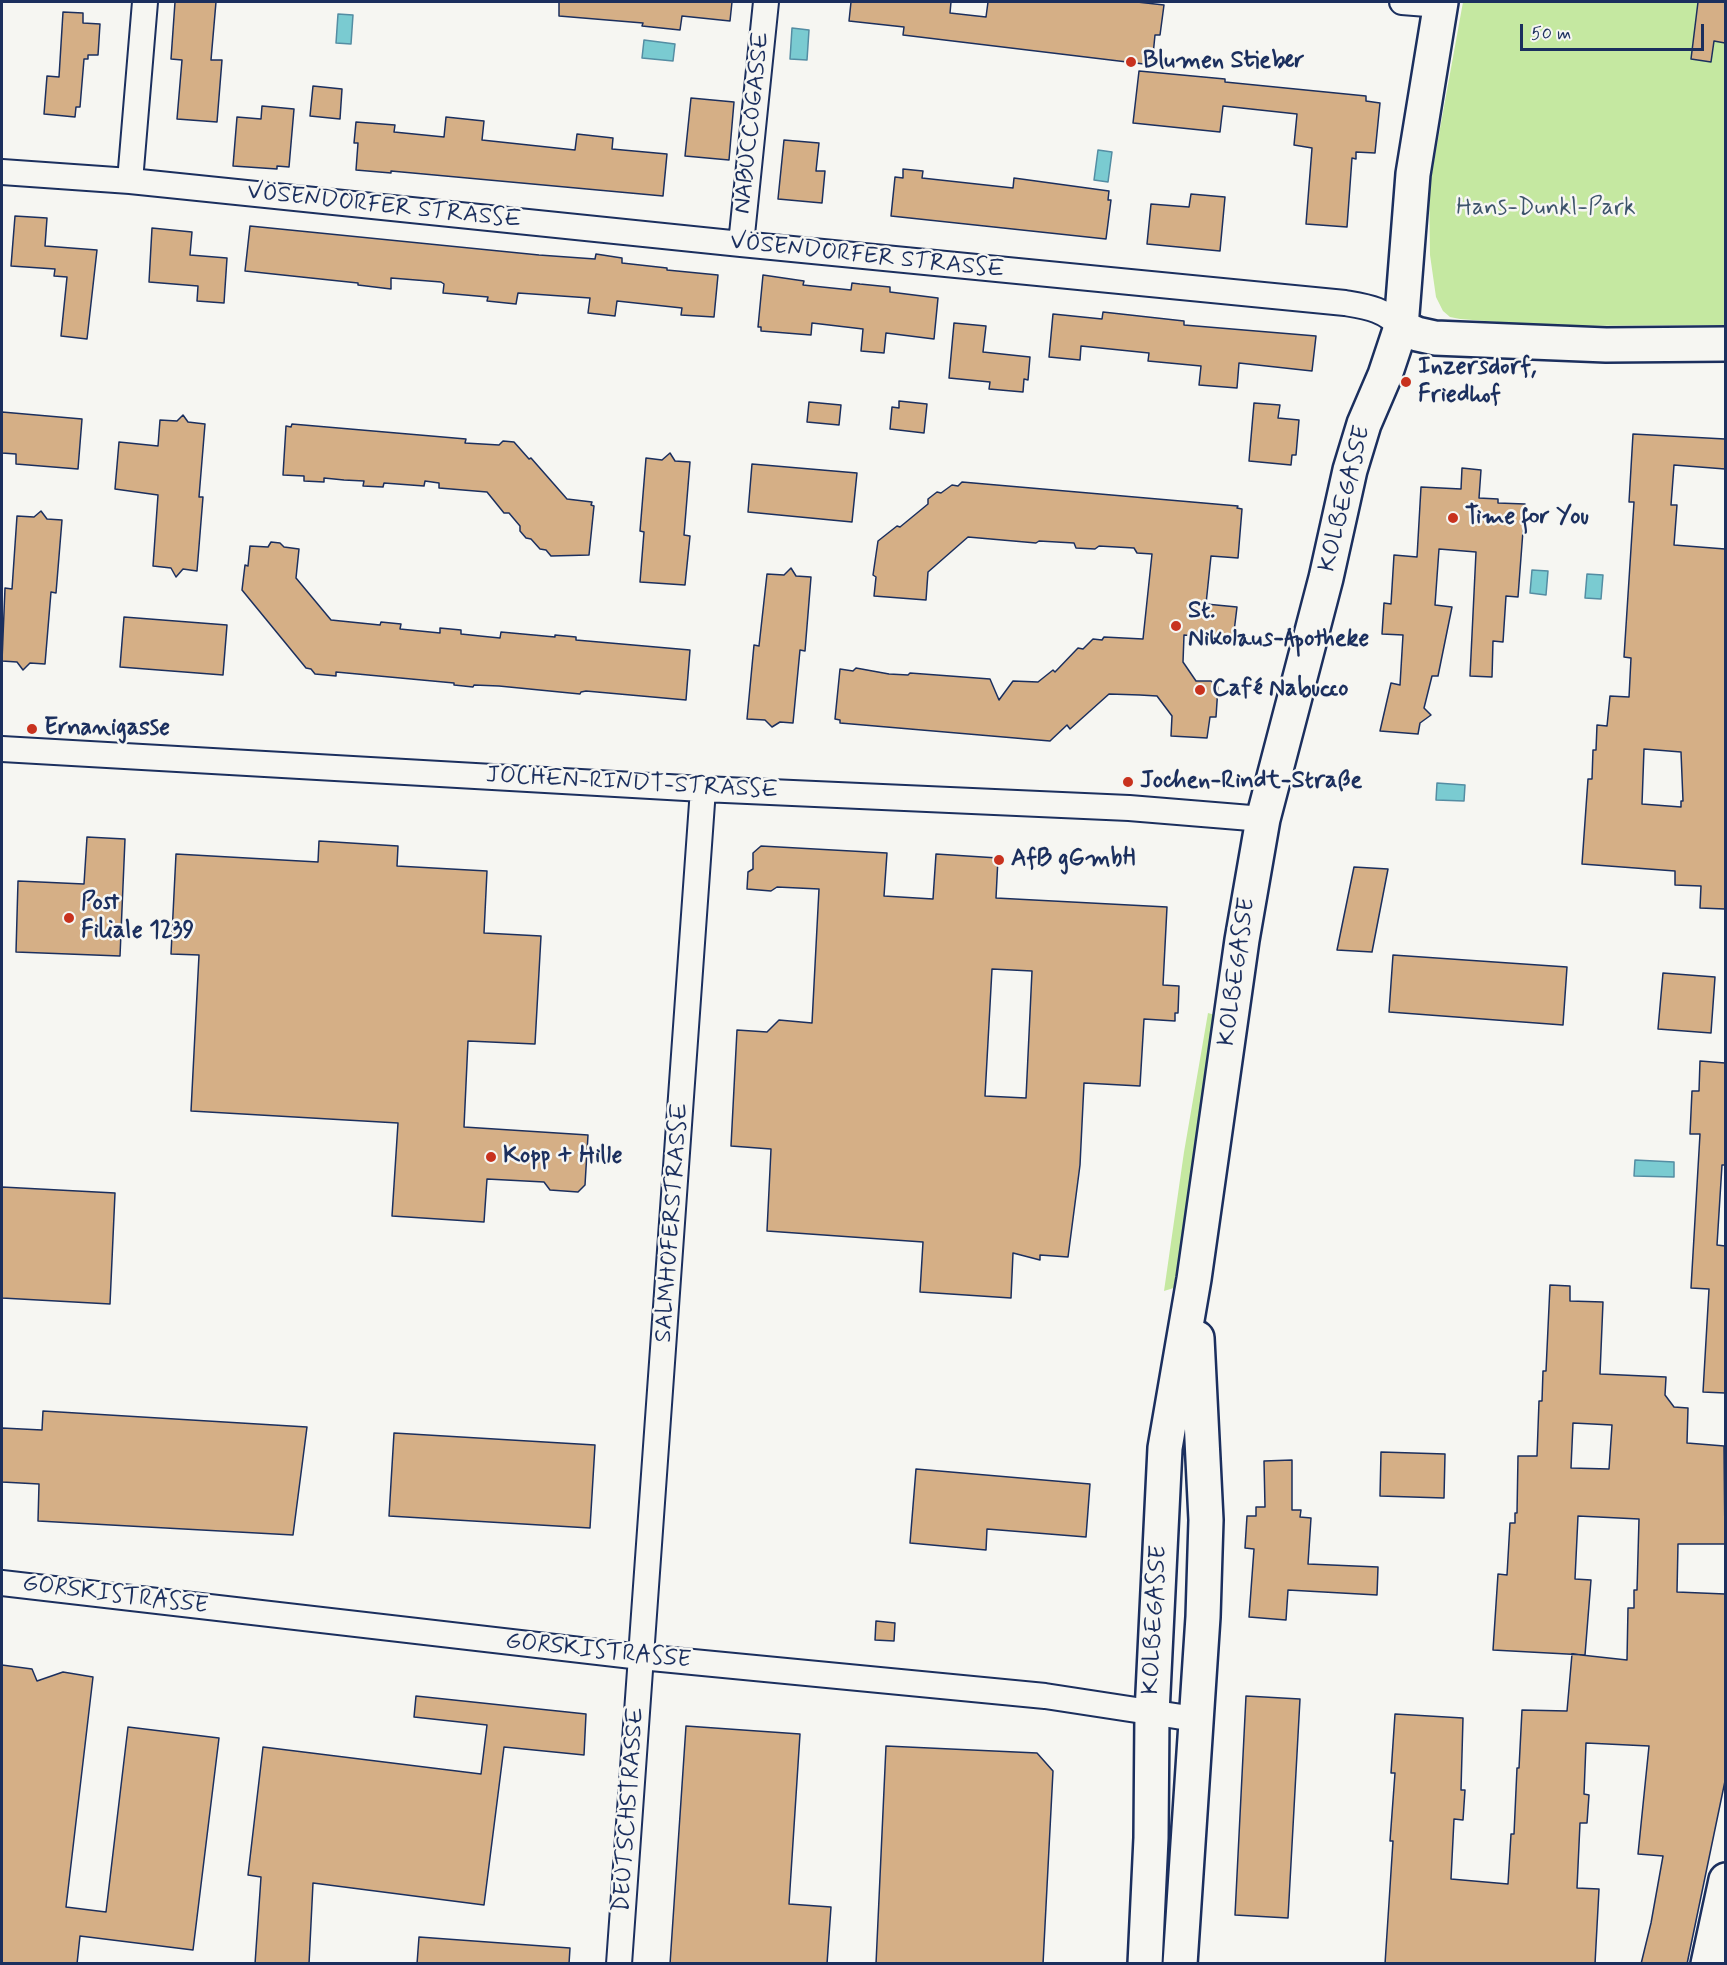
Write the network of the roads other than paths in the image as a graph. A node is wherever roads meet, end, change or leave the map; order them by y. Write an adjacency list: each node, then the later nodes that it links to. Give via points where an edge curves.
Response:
1 (145, 2): 6 (street)
2 (766, 2): 7 (street, NABUCCOGASSE)
3 (1402, 2): 4 (street)
4 (1440, 3): 8 (main road, KOLBEGASSE, via 1413,174)
5 (2, 172): 6 (street, VÖSENDORFER STRASSE)
6 (130, 181): 7 (street, VÖSENDORFER STRASSE)
7 (741, 244): 8 (street, VÖSENDORFER STRASSE, via 1345,303 1372,307)
8 (1401, 327): 9 (main road, VÖSENDORFER STRASSE, via 1435,338 1606,345); 12 (main road, KOLBEGASSE, via 1350,470)
9 (1725, 344)
10 (2, 749): 11 (street, JOCHEN-RINDT-STRASSE)
11 (703, 789): 12 (street, JOCHEN-RINDT-STRASSE, via 1129,808); 15 (street, SALMHOFERSTRASSE)
12 (1263, 819): 13 (main road, KOLBEGASSE)
13 (1194, 1279): 16 (main road, KOLBEGASSE, via 1165,1448); 17 (main road, KOLBEGASSE, via 1206,1520)
14 (2, 1583): 15 (street, GORSKISTRASSE)
15 (641, 1657): 16 (street, GORSKISTRASSE, via 1045,1696); 19 (street, DEUTSCHSTRASSE)
16 (1152, 1713): 17 (street, GORSKISTRASSE); 20 (main road, KOLBEGASSE)
17 (1195, 1719): 21 (main road, KOLBEGASSE)
18 (1725, 1880): 22 (main road)
19 (619, 1964)
20 (1145, 1964)
21 (1180, 1964)
22 (1708, 1964)

